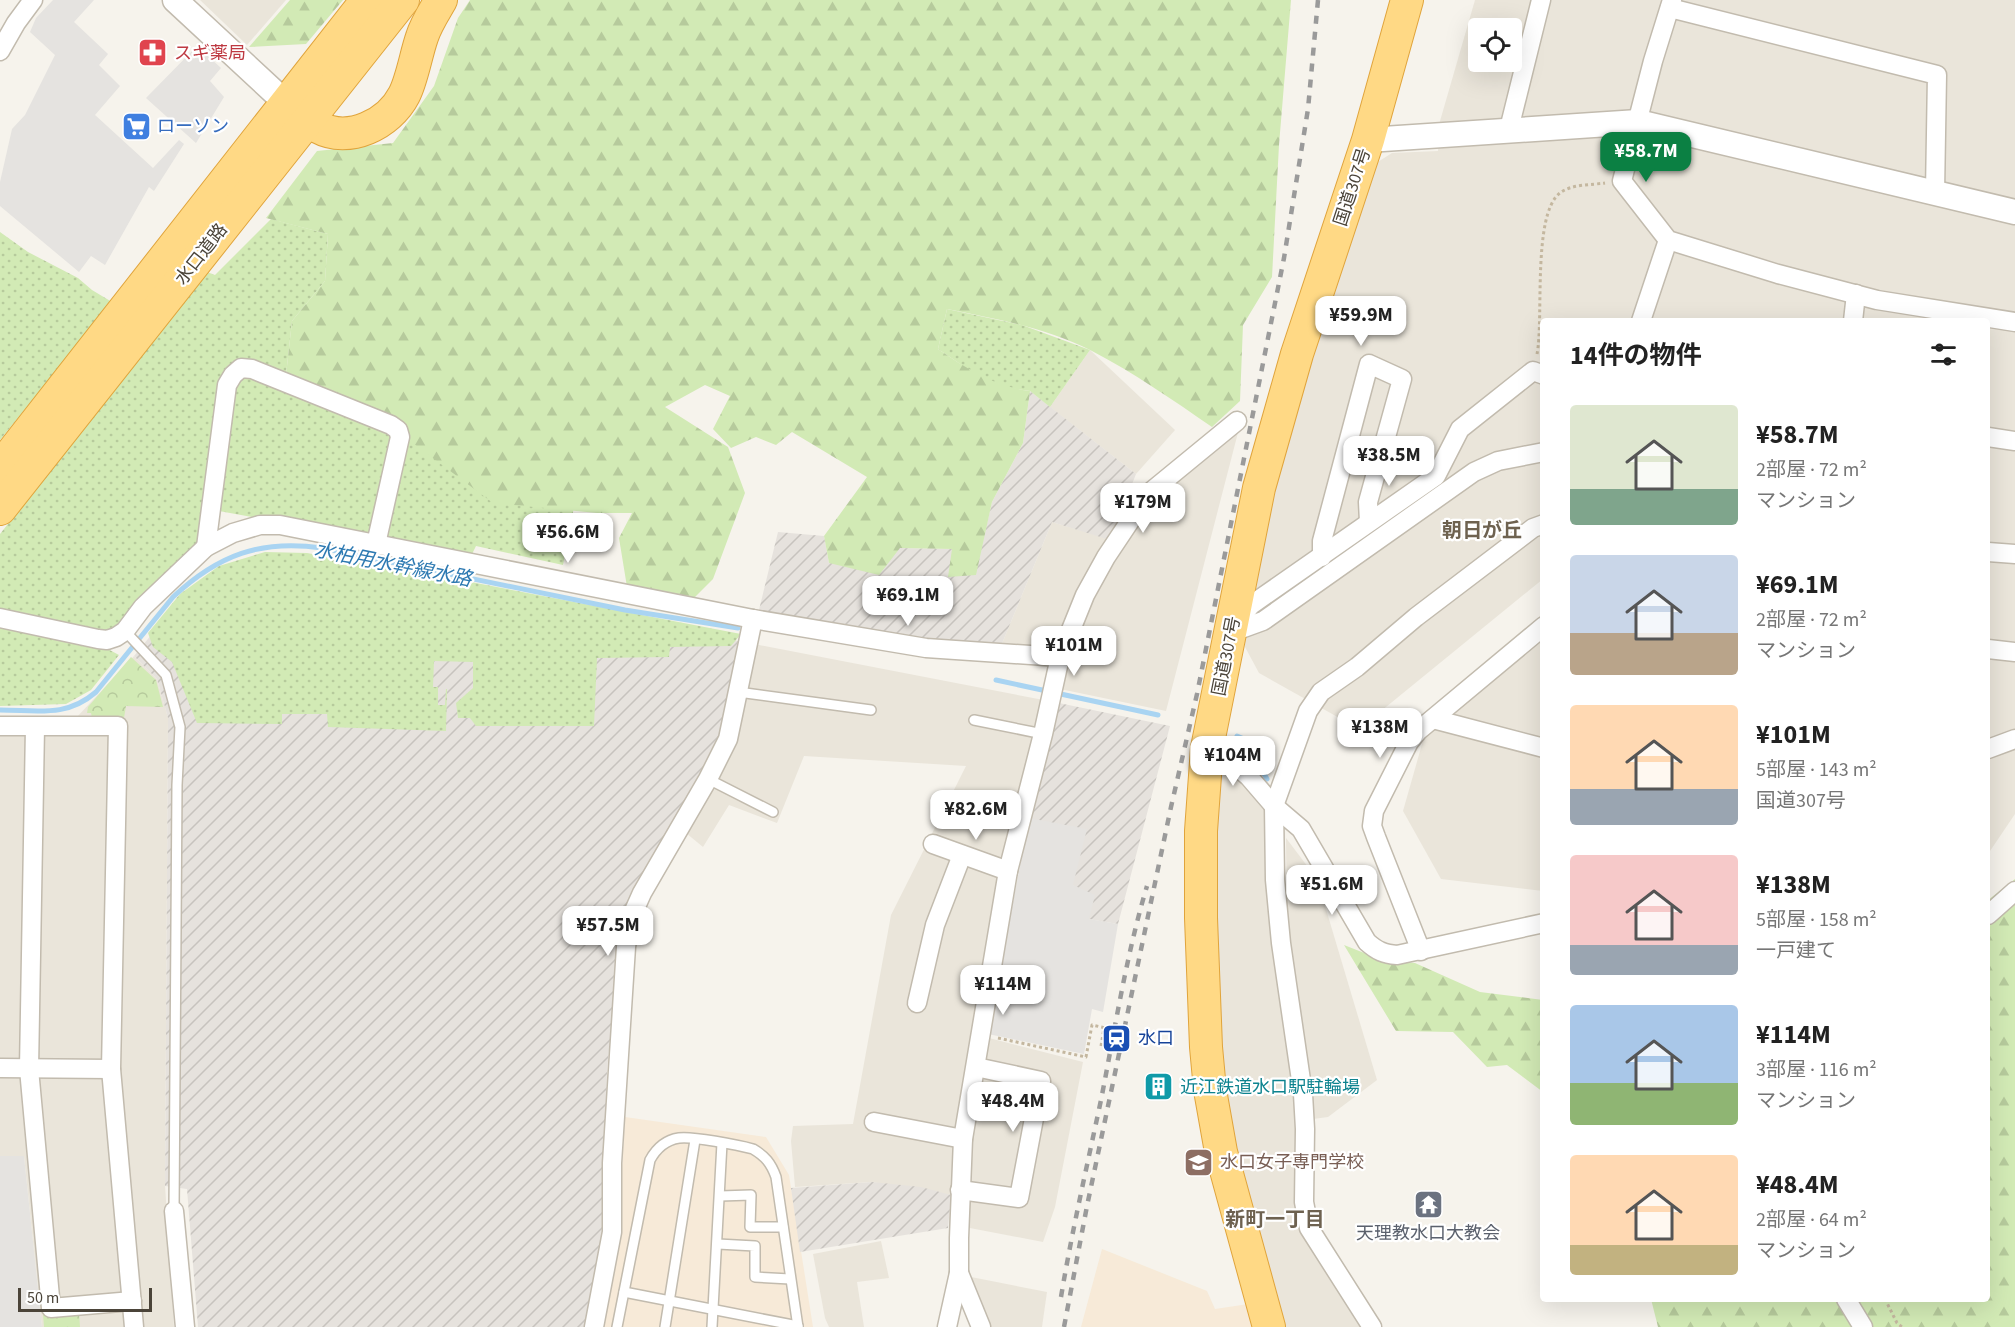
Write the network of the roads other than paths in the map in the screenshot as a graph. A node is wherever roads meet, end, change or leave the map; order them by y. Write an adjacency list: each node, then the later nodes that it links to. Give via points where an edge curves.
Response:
1 (33, 0): 9 (street)
2 (175, 0): 10 (street)
3 (367, 0): 10 (highway, 水口道路)
4 (403, 0): 10 (highway, 水口道路)
5 (441, 0): 10 (highway, via 423,34 405,94 380,123 348,133 319,128)
6 (1407, 0): 13 (highway, 国道307号)
7 (1541, 0): 12 (street)
8 (1671, 4): 11 (street); 14 (street, via 1937,75)
9 (0, 51)
10 (297, 111): 26 (highway, 水口道路); 27 (highway, 水口道路)
11 (1638, 122): 12 (street); 14 (street); 16 (street, via 1622,181)
12 (1509, 129): 13 (street)
13 (1368, 140): 38 (highway, 国道307号, via 1297,354 1259,488)
14 (1935, 192): 15 (street)
15 (2015, 212)
16 (1668, 240): 17 (street); 18 (street)
17 (1856, 294): 19 (street); 20 (street)
18 (1642, 318)
19 (1853, 318)
20 (2015, 322)
21 (1538, 373): 28 (street, via 1460,429 1436,476)
22 (1237, 420): 42 (street, via 1148,494 1085,594)
23 (1990, 436): 24 (street)
24 (2015, 441)
25 (1540, 453): 38 (street, via 1498,461 1474,472 1263,621)
26 (0, 468)
27 (0, 509)
28 (1369, 522): 34 (street); 34 (street, via 1368,502 1402,379 1369,364 1322,541)
29 (1540, 525): 55 (street, via 1321,692 1308,711)
30 (376, 544): 31 (street, via 280,525 260,525); 31 (street, via 400,437 398,430 252,369 241,368 227,385); 36 (street)
31 (206, 547): 39 (street, via 143,607)
32 (1990, 552): 33 (street)
33 (2015, 554)
34 (1323, 557): 38 (street, via 1251,605)
35 (0, 618): 39 (street, via 98,639)
36 (753, 619): 42 (street, via 926,648); 43 (street)
37 (1540, 629): 45 (street)
38 (1230, 633): 52 (highway, 国道307号)
39 (128, 634): 75 (lane, via 166,675 180,727)
40 (1990, 650): 41 (street)
41 (2015, 652)
42 (1060, 657): 49 (street)
43 (738, 692): 44 (lane); 54 (street, via 728,739)
44 (871, 710)
45 (1433, 719): 51 (street); 63 (street, via 1409,742 1374,811 1372,826)
46 (974, 720): 49 (lane)
47 (0, 726): 48 (street)
48 (35, 727): 67 (street); 68 (street, via 117,726)
49 (1043, 734): 59 (street)
50 (2015, 738): 53 (street)
51 (1540, 747)
52 (1208, 748): 55 (street, via 1249,777); 94 (highway, 国道307号, via 1201,831 1201,918 1210,1090 1221,1152)
53 (1990, 748)
54 (708, 779): 56 (lane); 87 (street, via 630,920 612,1164 612,1232)
55 (1274, 806): 63 (street, via 1301,829 1367,942 1385,954); 95 (street, via 1281,943 1303,1094 1304,1202 1310,1228)
56 (773, 812)
57 (933, 844): 58 (street)
58 (962, 855): 59 (street); 64 (street, via 935,926)
59 (1008, 871): 65 (street)
60 (2015, 891): 61 (street)
61 (1990, 913)
62 (1540, 924): 63 (street)
63 (1421, 951)
64 (917, 1003)
65 (976, 1067): 70 (street); 73 (street, via 1041,1081 1019,1198)
66 (0, 1068): 67 (street)
67 (29, 1069): 68 (street); 81 (street, via 51,1308)
68 (111, 1069): 81 (street)
69 (874, 1122): 70 (street)
70 (963, 1139): 73 (street)
71 (695, 1140): 72 (lane); 80 (lane, via 671,1140 655,1151 650,1160); 82 (lane)
72 (722, 1143): 74 (lane); 76 (lane, via 753,1149 767,1160 776,1177)
73 (960, 1190): 78 (street)
74 (720, 1196): 76 (lane, via 751,1195 750,1227); 77 (lane)
75 (174, 1211): 86 (street)
76 (783, 1227): 79 (lane)
77 (718, 1244): 79 (lane, via 755,1246 754,1277); 84 (lane)
78 (959, 1273): 92 (street); 93 (street)
79 (790, 1279): 91 (lane)
80 (624, 1292): 82 (lane); 88 (lane)
81 (132, 1301): 85 (street)
82 (669, 1301): 84 (lane); 89 (lane)
83 (1848, 1302): 96 (street)
84 (714, 1310): 90 (lane); 91 (lane)
85 (134, 1327)
86 (185, 1327)
87 (594, 1327)
88 (617, 1327)
89 (664, 1327)
90 (712, 1327)
91 (798, 1327)
92 (946, 1327)
93 (981, 1327)
94 (1269, 1327)
95 (1372, 1327)
96 (1863, 1327)

